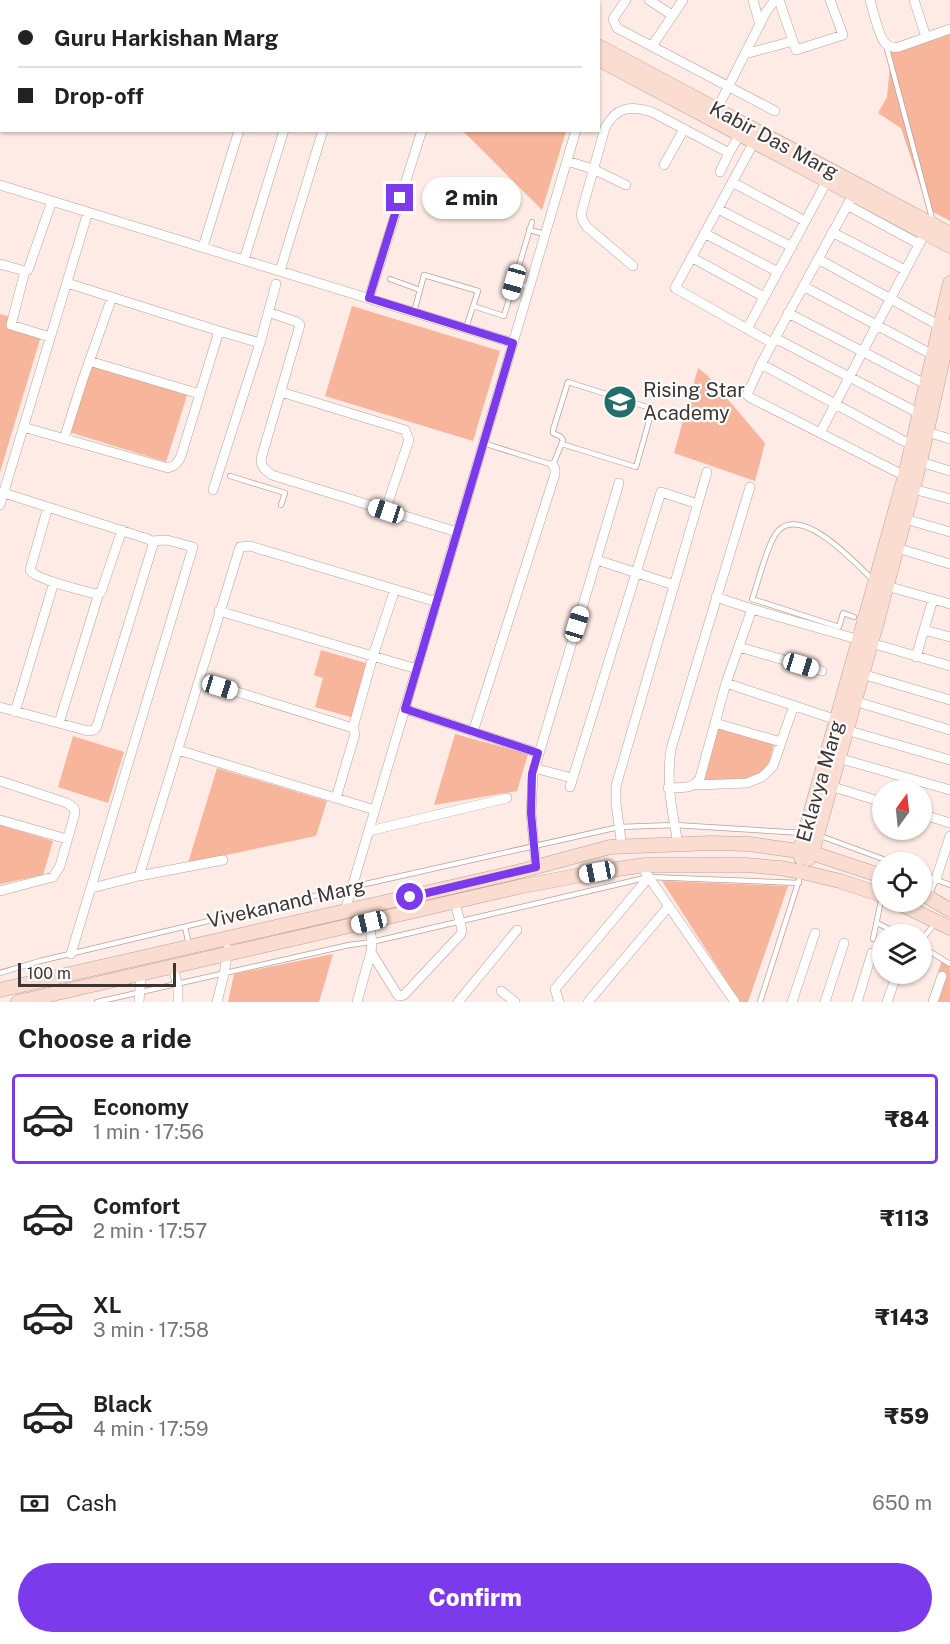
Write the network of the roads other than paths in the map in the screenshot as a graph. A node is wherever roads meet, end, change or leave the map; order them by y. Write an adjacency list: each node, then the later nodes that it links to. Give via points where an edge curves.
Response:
1 (626, 0): 14 (street, via 614,16 614,23)
2 (649, 0): 9 (street)
3 (683, 0): 9 (street)
4 (753, 0): 10 (street)
5 (777, 0): 10 (street); 13 (street)
6 (830, 0): 13 (street, via 843,35 796,50)
7 (870, 0): 15 (street)
8 (916, 1): 12 (street)
9 (672, 15): 14 (street)
10 (760, 25): 18 (street)
11 (950, 29): 12 (street)
12 (926, 38): 15 (street, via 899,47)
13 (793, 41): 18 (street)
14 (652, 45): 19 (street)
15 (886, 45): 49 (lane)
16 (600, 52): 20 (street, Kabir Das Marg)
17 (600, 53): 28 (street, Kabir Das Marg)
18 (745, 54): 19 (street)
19 (729, 87): 20 (street); 21 (street)
20 (717, 110): 49 (street, Kabir Das Marg)
21 (775, 111)
22 (684, 129): 30 (street); 32 (street); 33 (street, via 642,108 617,112 605,128)
23 (238, 132): 52 (street)
24 (284, 132): 56 (street)
25 (322, 132): 61 (street)
26 (421, 132): 73 (street)
27 (575, 132): 31 (street)
28 (740, 134): 29 (street, Kabir Das Marg); 30 (street)
29 (754, 142): 35 (street, Kabir Das Marg); 36 (street)
30 (729, 153): 34 (street)
31 (567, 161): 33 (street); 48 (street)
32 (664, 165)
33 (593, 169): 38 (street); 58 (street, via 582,208 583,221)
34 (720, 172)
35 (827, 181): 39 (street, Kabir Das Marg); 43 (street)
36 (732, 182): 41 (street); 43 (street)
37 (0, 185): 40 (street)
38 (626, 185)
39 (850, 200): 46 (street); 49 (street, Kabir Das Marg)
40 (52, 201): 42 (street); 60 (street)
41 (718, 209): 47 (street); 53 (street)
42 (88, 212): 52 (street); 65 (street)
43 (806, 221): 53 (street)
44 (531, 222): 45 (lane)
45 (529, 230): 48 (lane); 64 (lane)
46 (832, 232): 55 (street); 59 (street)
47 (705, 233): 54 (street); 62 (street)
48 (545, 234): 69 (street)
49 (926, 234): 50 (street, Kabir Das Marg); 51 (street, Kabir Das Marg); 59 (street)
50 (950, 234)
51 (950, 246)
52 (203, 247): 56 (street)
53 (792, 247): 62 (street)
54 (692, 257): 72 (street); 82 (street, via 676,290)
55 (818, 259): 68 (street); 74 (street)
56 (244, 260): 61 (street)
57 (0, 264): 60 (street)
58 (633, 266)
59 (904, 270): 74 (street)
60 (26, 271): 84 (street, via 10,325)
61 (280, 271): 67 (lane); 73 (street)
62 (778, 272): 72 (street)
63 (390, 279): 70 (lane)
64 (514, 282): 69 (lane); 75 (lane, via 504,316)
65 (67, 283): 71 (street); 84 (street)
66 (950, 283): 80 (street, Eklavya Marg)
67 (276, 284): 76 (street)
68 (803, 286): 78 (street); 79 (street)
69 (529, 287): 87 (street)
70 (420, 290): 75 (lane, via 424,275 478,291); 77 (lane)
71 (112, 297): 83 (street); 90 (street)
72 (764, 297): 82 (street)
73 (369, 298): 77 (street)
74 (890, 299): 79 (street); 80 (street)
75 (473, 306): 81 (lane)
76 (268, 312): 86 (street); 94 (street, via 300,326)
77 (414, 312): 81 (street)
78 (789, 313): 85 (street); 88 (street)
79 (877, 325): 88 (street); 89 (street)
80 (945, 326): 89 (street, Eklavya Marg); 99 (street, Eklavya Marg)
81 (466, 328): 87 (street)
82 (747, 329): 85 (street)
83 (219, 331): 86 (street); 95 (street)
84 (50, 337): 98 (street)
85 (774, 341): 91 (street); 92 (street)
86 (260, 343): 117 (street)
87 (513, 343): 103 (street)
88 (863, 352): 92 (street); 93 (street)
89 (933, 355): 93 (street, Eklavya Marg)
90 (89, 361): 95 (street); 101 (street)
91 (761, 364): 96 (street); 100 (street, via 749,397)
92 (850, 377): 96 (street); 97 (street)
93 (927, 385): 97 (street, Eklavya Marg)
94 (280, 392): 109 (street, via 261,459); 124 (street, via 405,430 409,440)
95 (200, 394): 101 (street, via 182,456 168,468)
96 (836, 405): 100 (street); 105 (street)
97 (920, 414): 99 (street, Eklavya Marg)
98 (23, 427): 101 (street); 118 (street)
99 (921, 430): 102 (street); 105 (street, Eklavya Marg); 106 (street, Eklavya Marg)
100 (820, 433): 112 (street)
101 (64, 439)
102 (950, 439)
103 (483, 443): 107 (lane); 127 (street)
104 (562, 444): 104 (lane, via 553,430 568,382 646,407 651,414 636,467); 107 (lane)
105 (913, 446): 112 (street, Eklavya Marg)
106 (920, 462): 108 (street); 116 (street, Eklavya Marg)
107 (553, 465): 169 (street, via 555,474)
108 (950, 471)
109 (267, 472): 114 (lane); 124 (street)
110 (707, 472): 120 (street)
111 (230, 476): 114 (lane)
112 (905, 476): 135 (street, Eklavya Marg)
113 (619, 483): 131 (street)
114 (263, 486): 122 (lane, via 285,493)
115 (750, 487): 139 (street)
116 (913, 489): 119 (street); 125 (street, Eklavya Marg)
117 (213, 490)
118 (4, 493): 121 (street); 123 (street)
119 (950, 499)
120 (698, 504): 133 (street, via 661,492); 136 (street)
121 (0, 505)
122 (281, 505)
123 (48, 507): 126 (street); 134 (street, via 30,570 31,574)
124 (386, 511): 127 (street)
125 (904, 519): 128 (street); 130 (street, Eklavya Marg)
126 (122, 530): 129 (street); 138 (street)
127 (457, 532): 141 (street)
128 (950, 532)
129 (151, 540): 164 (street, via 153,545 97,726 87,731); 210 (street, via 193,547)
130 (897, 548): 132 (street); 135 (street, Eklavya Marg)
131 (597, 560): 133 (street); 172 (street)
132 (950, 564)
133 (636, 572): 136 (street); 175 (street, via 571,783)
134 (54, 582): 138 (street); 163 (street)
135 (881, 584): 140 (street); 145 (lane, via 811,528 787,525 779,530 772,539 752,599 839,627 843,613); 148 (street, Eklavya Marg)
136 (674, 585): 189 (street, via 616,786)
137 (395, 590): 141 (street); 144 (street, via 244,546 238,551); 150 (street)
138 (99, 593): 164 (street)
139 (716, 597): 143 (street); 179 (street, via 671,749)
140 (933, 599): 142 (street); 146 (street)
141 (436, 602): 153 (street)
142 (950, 604)
143 (752, 609): 148 (street); 149 (street)
144 (219, 611): 150 (street); 156 (street)
145 (854, 617)
146 (924, 630): 147 (street); 151 (street)
147 (950, 637)
148 (865, 642): 151 (street); 155 (street, Eklavya Marg); 166 (street, Eklavya Marg)
149 (739, 647): 154 (street); 157 (street)
150 (373, 656): 153 (street); 167 (street)
151 (916, 657): 152 (street)
152 (950, 666)
153 (417, 669): 162 (street)
154 (822, 671)
155 (862, 674): 158 (street); 159 (street, Eklavya Marg)
156 (198, 680): 167 (street); 171 (street)
157 (726, 683): 160 (street); 165 (street)
158 (950, 699)
159 (854, 701): 166 (street, Eklavya Marg); 168 (street)
160 (794, 705): 166 (street); 170 (street)
161 (0, 707): 163 (street)
162 (405, 709): 169 (street); 184 (street)
163 (15, 712): 164 (street)
164 (58, 723)
165 (715, 723): 170 (street); 177 (street)
166 (842, 725): 173 (street, Eklavya Marg); 174 (street); 191 (street, Eklavya Marg)
167 (353, 728): 181 (street, via 355,734)
168 (950, 730)
169 (473, 732): 172 (street)
170 (781, 742): 177 (street, via 773,766 762,777 747,783)
171 (178, 750): 181 (street); 203 (street)
172 (538, 753): 175 (street)
173 (838, 758): 178 (street, Eklavya Marg); 180 (street)
174 (950, 760)
175 (534, 768): 195 (street)
176 (0, 781): 193 (street, via 71,804 75,813)
177 (696, 785): 179 (street)
178 (830, 786): 183 (street); 191 (street, Eklavya Marg)
179 (669, 788): 188 (street)
180 (950, 790)
181 (336, 798): 184 (street)
182 (507, 798): 190 (street)
183 (872, 799)
184 (375, 810): 190 (street)
185 (932, 817): 187 (street)
186 (0, 820): 193 (street)
187 (950, 823)
188 (675, 825): 189 (lane, Vivekanand Marg); 191 (lane, Vivekanand Marg); 194 (street)
189 (619, 827): 195 (lane, Vivekanand Marg); 196 (street)
190 (369, 831): 209 (street)
191 (811, 834): 197 (street, Eklavya Marg); 198 (lane, Vivekanand Marg)
192 (950, 836): 206 (street)
193 (68, 839): 211 (street, via 53,877)
194 (678, 844): 196 (street); 197 (street, via 749,844)
195 (534, 846): 200 (street); 209 (lane, Vivekanand Marg)
196 (622, 847): 200 (street)
197 (806, 851): 202 (street); 204 (street, Eklavya Marg)
198 (872, 855)
199 (223, 860): 203 (street)
200 (536, 867): 217 (street)
201 (645, 871): 204 (street, via 746,865 780,868); 214 (street, via 563,879); 215 (street); 220 (lane); 257 (street, via 555,989)
202 (872, 873)
203 (139, 876): 210 (street)
204 (800, 877): 212 (street, via 848,883); 260 (lane)
205 (932, 878): 206 (lane)
206 (936, 879): 207 (lane); 208 (lane)
207 (932, 885)
208 (950, 885)
209 (352, 887): 217 (street); 224 (lane, Vivekanand Marg)
210 (92, 888): 235 (street)
211 (0, 891)
212 (872, 892)
213 (932, 899): 216 (street)
214 (455, 902): 220 (street); 222 (street)
215 (669, 906): 258 (street); 259 (street)
216 (950, 910)
217 (345, 911): 229 (street)
218 (880, 912): 223 (lane)
219 (918, 912): 221 (street)
220 (460, 921): 230 (lane); 233 (street, via 459,938 402,996)
221 (937, 921): 225 (lane); 226 (street)
222 (369, 922): 230 (street); 236 (street)
223 (878, 923)
224 (185, 927): 232 (lane); 235 (lane, Vivekanand Marg)
225 (932, 927)
226 (950, 928)
227 (517, 930): 255 (street)
228 (815, 933): 261 (street)
229 (229, 938): 232 (street); 236 (street)
230 (372, 942): 233 (street); 242 (lane)
231 (844, 943): 262 (street)
232 (190, 947): 246 (street)
233 (371, 952): 254 (street)
234 (932, 953): 238 (lane)
235 (71, 954): 240 (lane, Vivekanand Marg)
236 (227, 954): 239 (street); 242 (street)
237 (872, 956): 263 (street)
238 (950, 964)
239 (173, 966): 241 (street); 244 (street)
240 (0, 973)
241 (141, 974): 247 (street); 249 (street)
242 (224, 974): 244 (lane); 253 (street)
243 (942, 976): 265 (street)
244 (177, 984): 247 (lane); 252 (street)
245 (894, 984): 264 (street)
246 (0, 990)
247 (141, 991): 250 (lane); 251 (street)
248 (501, 991): 256 (street)
249 (23, 1001)
250 (97, 1002)
251 (140, 1002)
252 (178, 1002)
253 (217, 1002)
254 (357, 1002)
255 (458, 1002)
256 (515, 1002)
257 (559, 1002)
258 (588, 1002)
259 (735, 1002)
260 (760, 1002)
261 (792, 1002)
262 (825, 1002)
263 (857, 1002)
264 (888, 1002)
265 (933, 1002)

